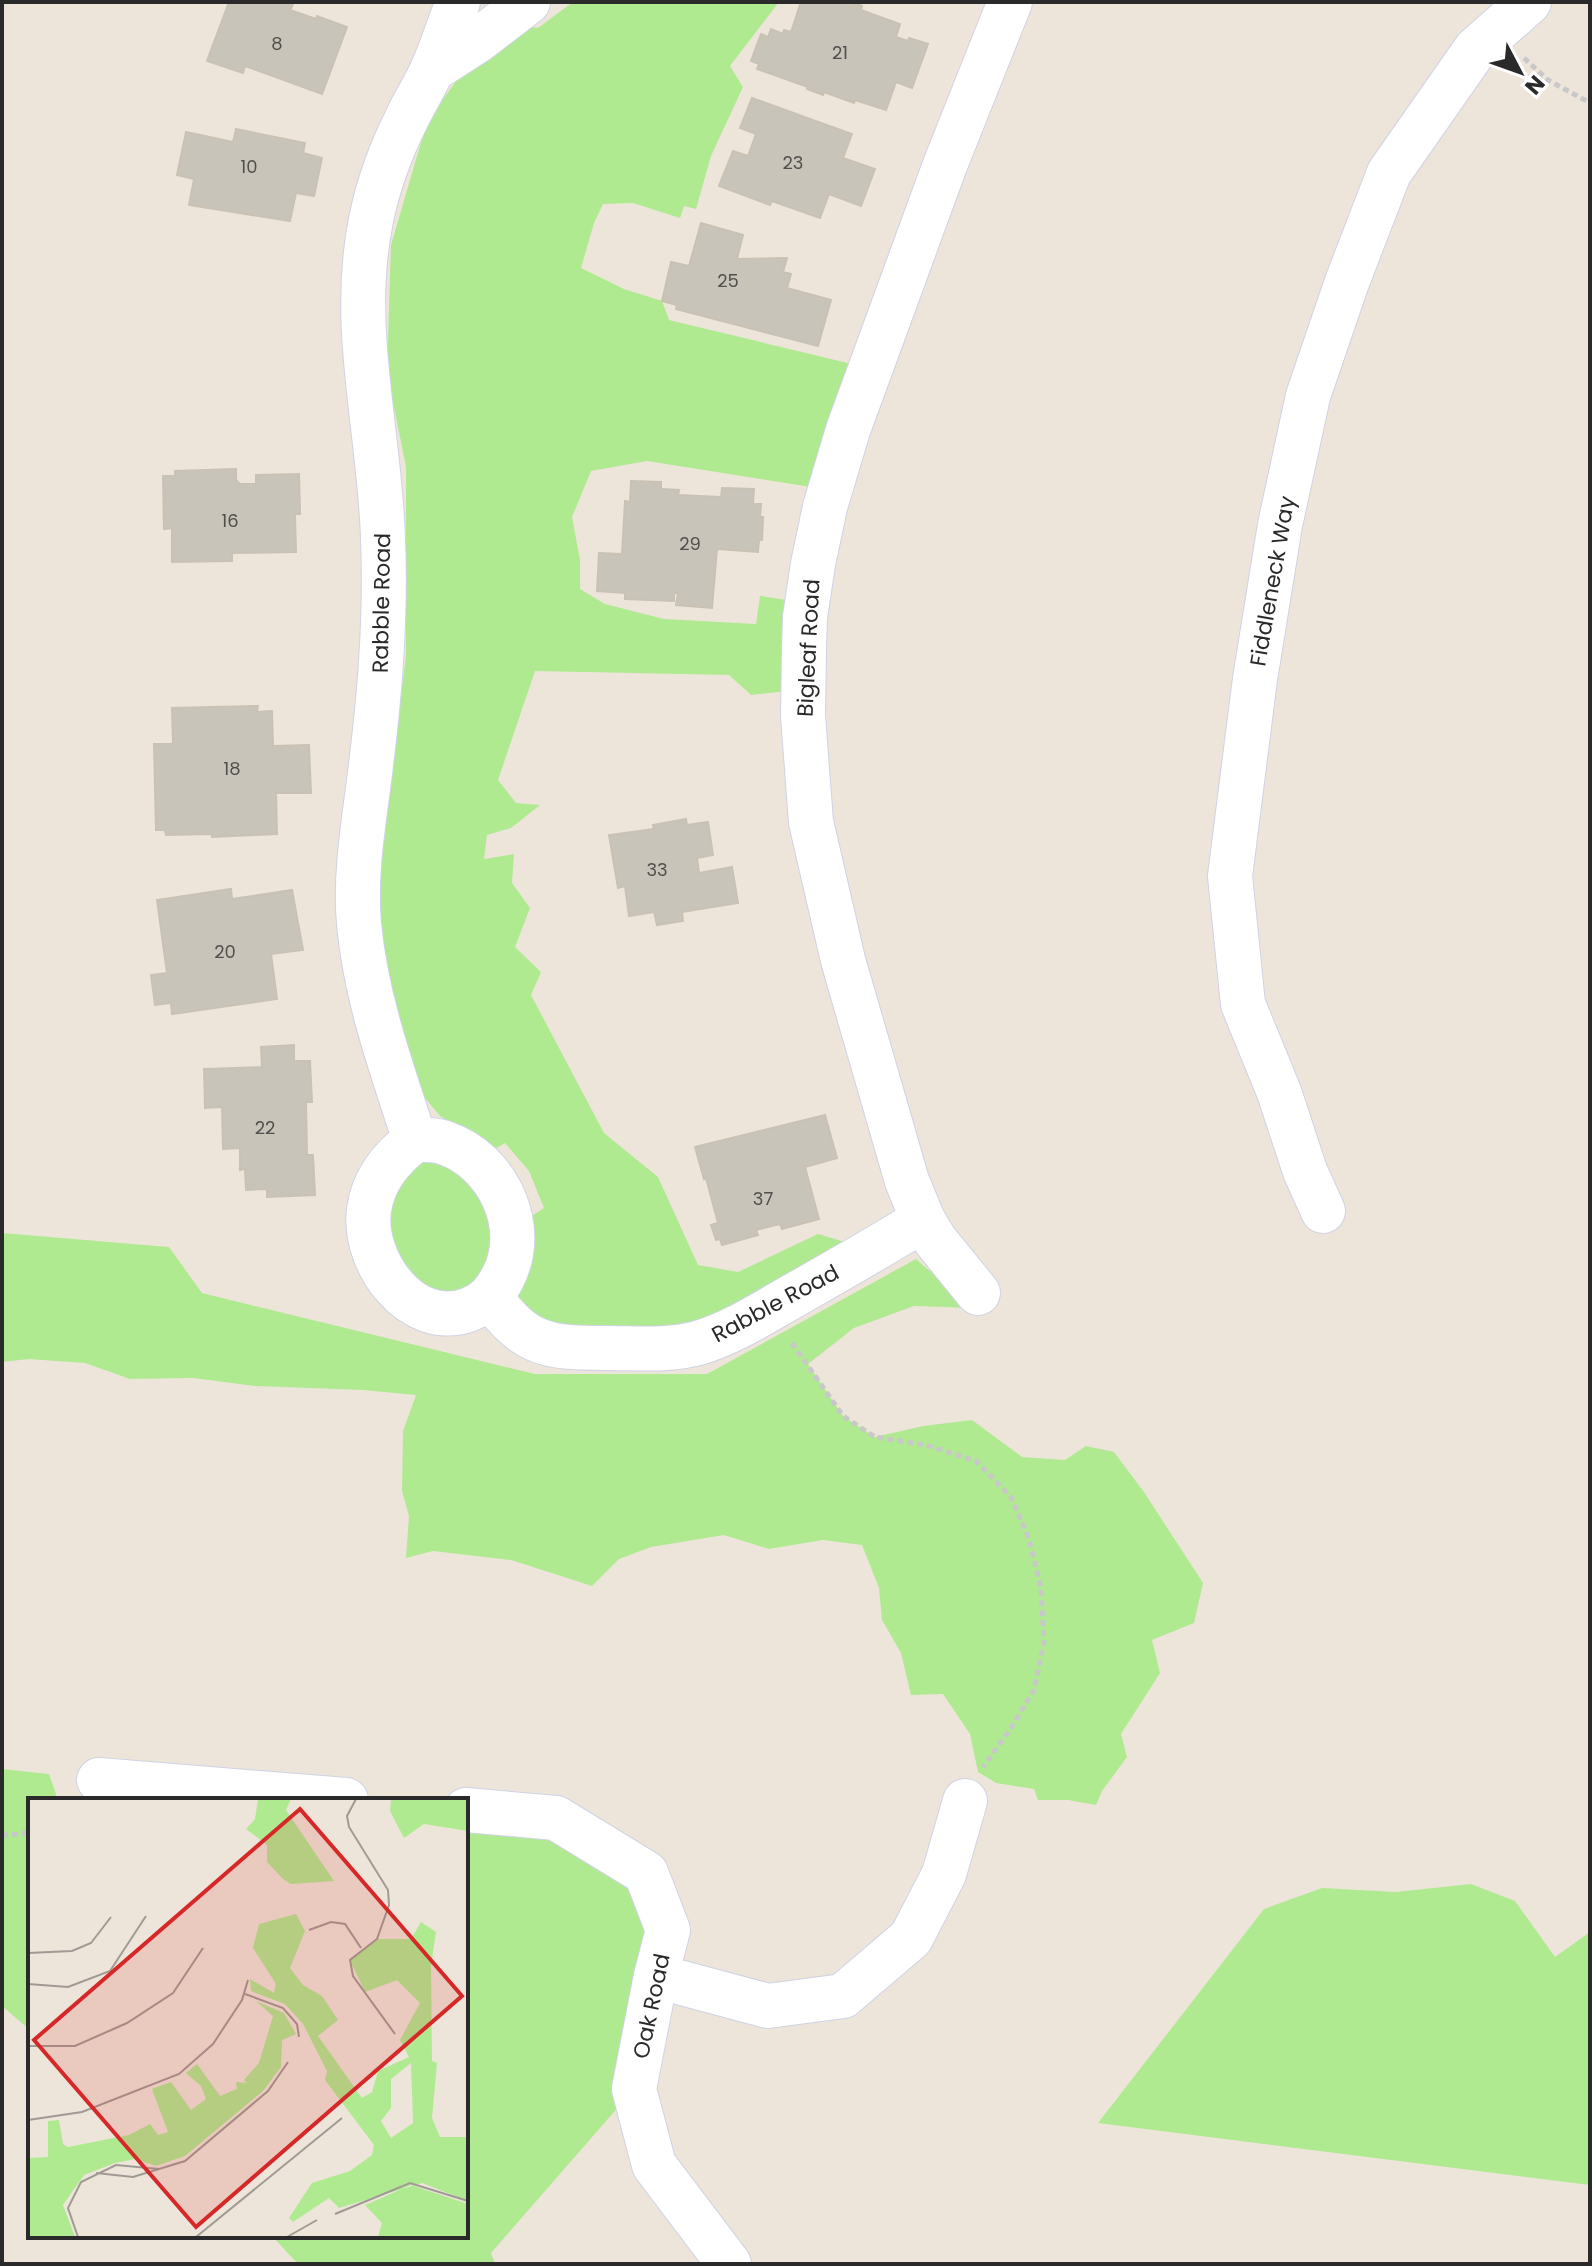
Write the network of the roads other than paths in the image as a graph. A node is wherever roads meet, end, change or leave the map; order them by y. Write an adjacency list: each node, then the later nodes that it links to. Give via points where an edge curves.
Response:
1 (458, 2): 5 (street, Rabble Road)
2 (528, 2): 5 (street, Rabble Road)
3 (1010, 2): 8 (street, Bigleaf Road, via 848,430 825,507 805,617 803,716 818,858 907,1181)
4 (1529, 2): 7 (street, Fiddleneck Way, via 1475,50 1389,173 1308,396 1280,525 1230,876 1243,1004)
5 (432, 70): 6 (street, Rabble Road, via 400,132 377,195 364,276 363,337 380,488 385,617 359,865 359,922 366,977)
6 (415, 1140): 10 (street, via 443,1142 466,1153 485,1168 504,1196 512,1229 511,1257); 10 (street, via 393,1158 370,1201 368,1226 377,1259 397,1290 431,1311 460,1312)
7 (1323, 1211)
8 (923, 1220): 9 (street, Bigleaf Road); 10 (street, Rabble Road, via 731,1329 675,1347 577,1348 543,1342 524,1334)
9 (978, 1293)
10 (490, 1297)
11 (99, 1780): 12 (street)
12 (321, 1798)
13 (965, 1801): 15 (street, via 944,1874 911,1938 843,1996 768,2006)
14 (468, 1810): 15 (street, Oak Road, via 556,1818 646,1873 668,1930)
15 (656, 1976): 16 (street, Oak Road, via 634,2089 654,2165)
16 (729, 2264)

